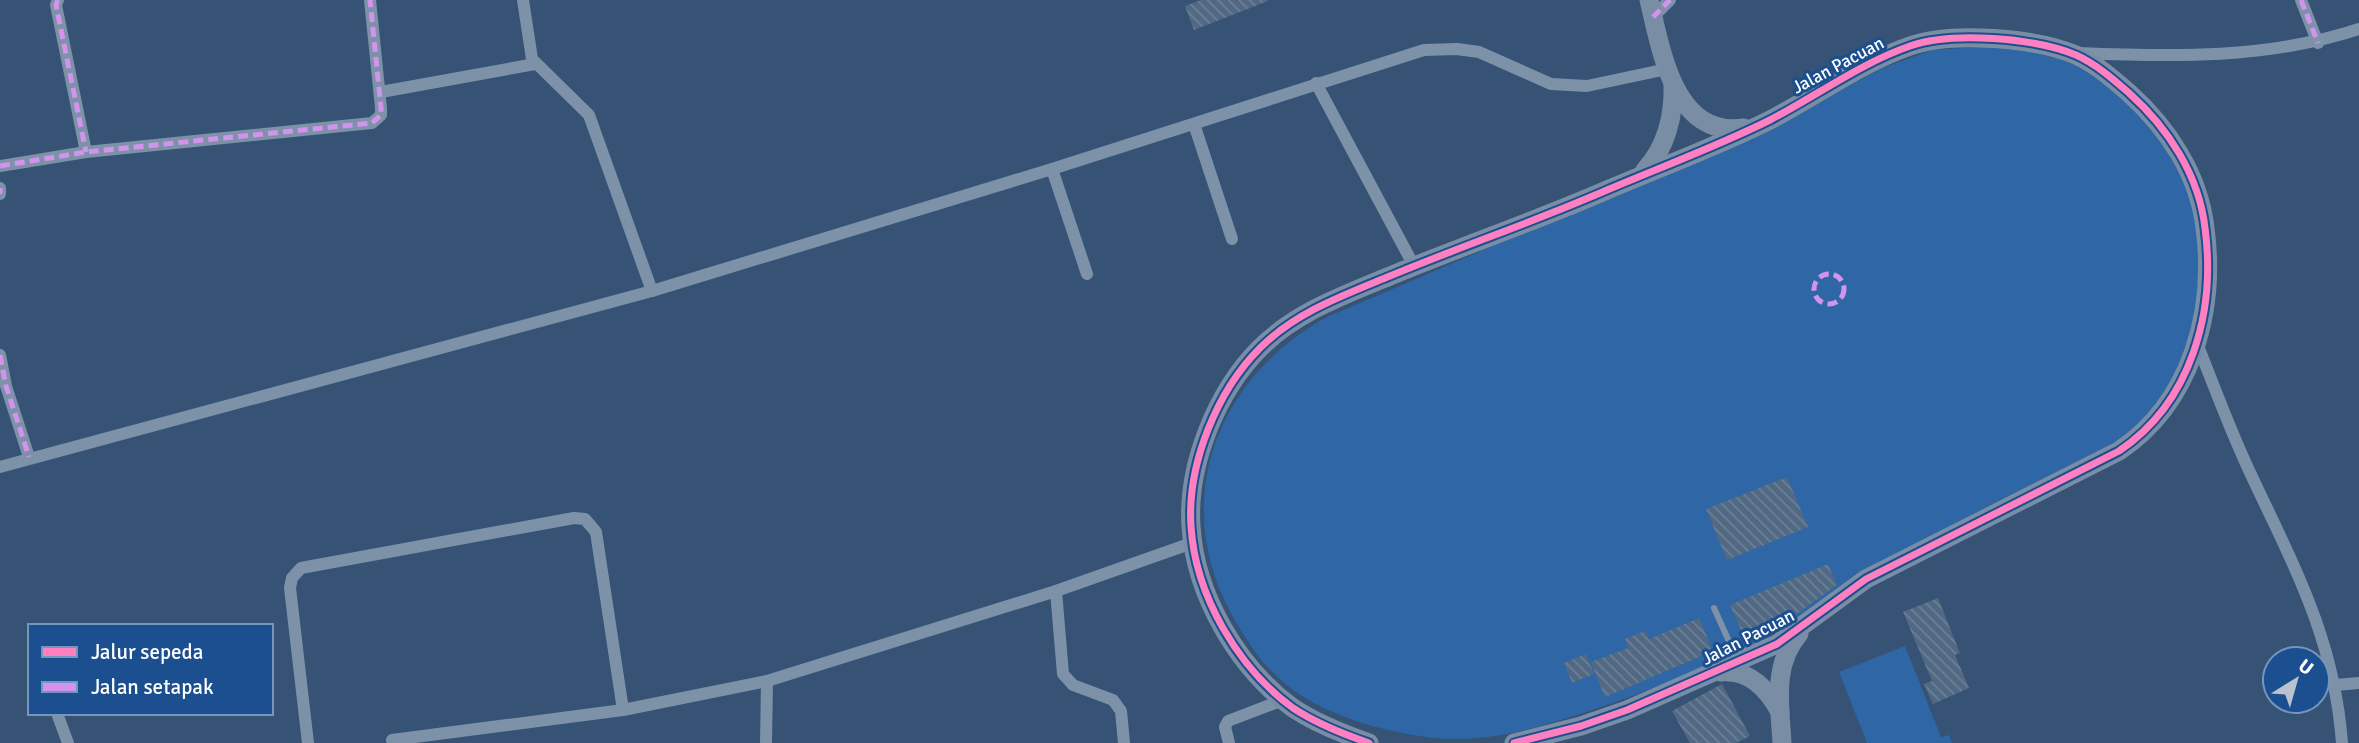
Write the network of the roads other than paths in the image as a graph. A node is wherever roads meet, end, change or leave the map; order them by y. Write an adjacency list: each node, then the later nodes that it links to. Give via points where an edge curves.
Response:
1 (58, 0): 16 (street)
2 (370, 0): 13 (street)
3 (523, 0): 10 (street)
4 (1670, 0): 6 (street)
5 (2301, 0): 8 (street)
6 (1651, 9): 11 (street)
7 (2359, 29): 8 (street)
8 (2318, 43): 9 (street, via 2186,56)
9 (2072, 53): 15 (street, Jalan Pacuan, via 1993,39 1923,42 1895,52); 26 (street, Jalan Pacuan, via 2104,72 2140,103 2172,142 2194,184 2205,225 2208,269)
10 (535, 64): 13 (street); 25 (street, via 589,115)
11 (1670, 77): 12 (street, via 1587,86 1551,84 1479,52 1457,48 1424,50); 15 (street, via 1692,112 1713,125 1736,129); 19 (street, via 1672,114 1663,142)
12 (1317, 83): 14 (street); 23 (street)
13 (381, 92): 16 (street, via 380,115 372,123)
14 (1194, 124): 18 (street); 22 (street)
15 (1759, 125): 19 (street, Jalan Pacuan)
16 (86, 152): 17 (street)
17 (0, 166)
18 (1052, 169): 24 (street); 25 (street)
19 (1641, 174): 23 (street, Jalan Pacuan)
20 (0, 188): 21 (street)
21 (0, 194)
22 (1232, 239)
23 (1414, 266): 30 (street, Jalan Pacuan, via 1304,315 1273,336 1245,365 1223,399 1198,462 1190,520)
24 (1087, 274)
25 (652, 290): 28 (street)
26 (2198, 346): 33 (street, Jalan Pacuan, via 2162,409 2128,446 1866,579); 38 (street, via 2324,637)
27 (0, 355): 28 (street)
28 (29, 457): 29 (street)
29 (0, 467)
30 (1192, 543): 31 (street); 39 (street, Jalan Pacuan, via 1207,592 1230,640)
31 (1056, 591): 36 (street); 48 (street, via 1063,674 1073,685 1113,700 1121,711)
32 (1714, 608): 34 (lane)
33 (1814, 620): 34 (street, Jalan Pacuan, via 1789,638); 41 (street, via 1793,641 1782,663)
34 (1738, 662): 35 (street, Jalan Pacuan)
35 (1716, 672): 41 (street, via 1731,671 1754,679); 52 (street, Jalan Pacuan, via 1593,722)
36 (767, 681): 40 (street); 47 (street)
37 (2359, 683): 38 (street)
38 (2335, 685): 54 (street)
39 (1283, 700): 43 (street, Jalan Pacuan); 49 (street, via 1228,721)
40 (623, 710): 44 (street); 46 (street, via 596,532 585,519 574,518 296,571 290,588)
41 (1780, 713): 53 (street)
42 (58, 716): 45 (street)
43 (1320, 724): 50 (street); 51 (street, Jalan Pacuan)
44 (392, 740)
45 (68, 743)
46 (308, 743)
47 (766, 743)
48 (1124, 743)
49 (1229, 743)
50 (1340, 743)
51 (1369, 743)
52 (1514, 743)
53 (1782, 743)
54 (2342, 743)

